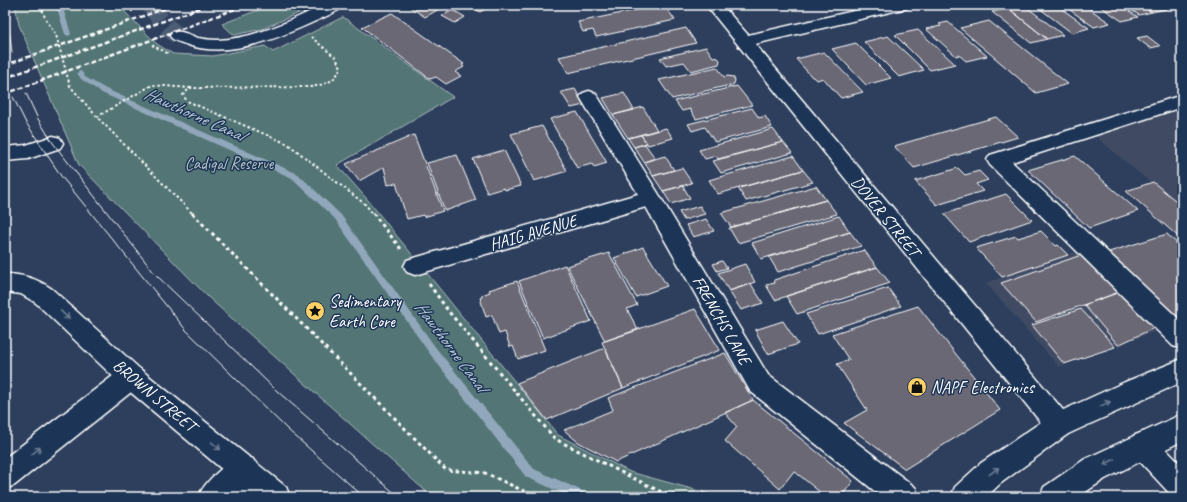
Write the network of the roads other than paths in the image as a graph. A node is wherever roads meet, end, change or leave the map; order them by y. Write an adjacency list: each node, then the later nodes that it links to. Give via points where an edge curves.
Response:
1 (336, 5): 4 (main road, via 278,31 239,42 196,43)
2 (714, 5): 5 (main road, DOVER STREET)
3 (901, 5): 5 (main road)
4 (178, 36)
5 (744, 41): 16 (main road, DOVER STREET)
6 (589, 97): 10 (main road, FRENCHS LANE)
7 (1182, 101): 13 (main road, via 997,160)
8 (53, 143): 9 (main road, via 28,152)
9 (5, 154)
10 (651, 198): 11 (main road, HAIG AVENUE); 25 (main road, FRENCHS LANE, via 759,383)
11 (415, 266)
12 (5, 283): 15 (main road, BROWN STREET, one-way to 15, via 23,284 36,289)
13 (1182, 338)
14 (1182, 370): 16 (main road, one-way to 14)
15 (131, 376): 19 (main road, BROWN STREET, one-way to 19); 20 (main road, one-way to 15)
16 (1059, 425): 26 (main road, one-way to 16, via 991,473)
17 (1182, 427): 18 (main road)
18 (1142, 445): 21 (main road); 27 (main road, one-way to 27, via 1095,469)
19 (243, 469): 22 (main road); 23 (main road); 24 (main road, BROWN STREET)
20 (5, 475)
21 (1182, 486)
22 (212, 497)
23 (246, 497)
24 (276, 497)
25 (906, 497)
26 (965, 497)
27 (1054, 497)

